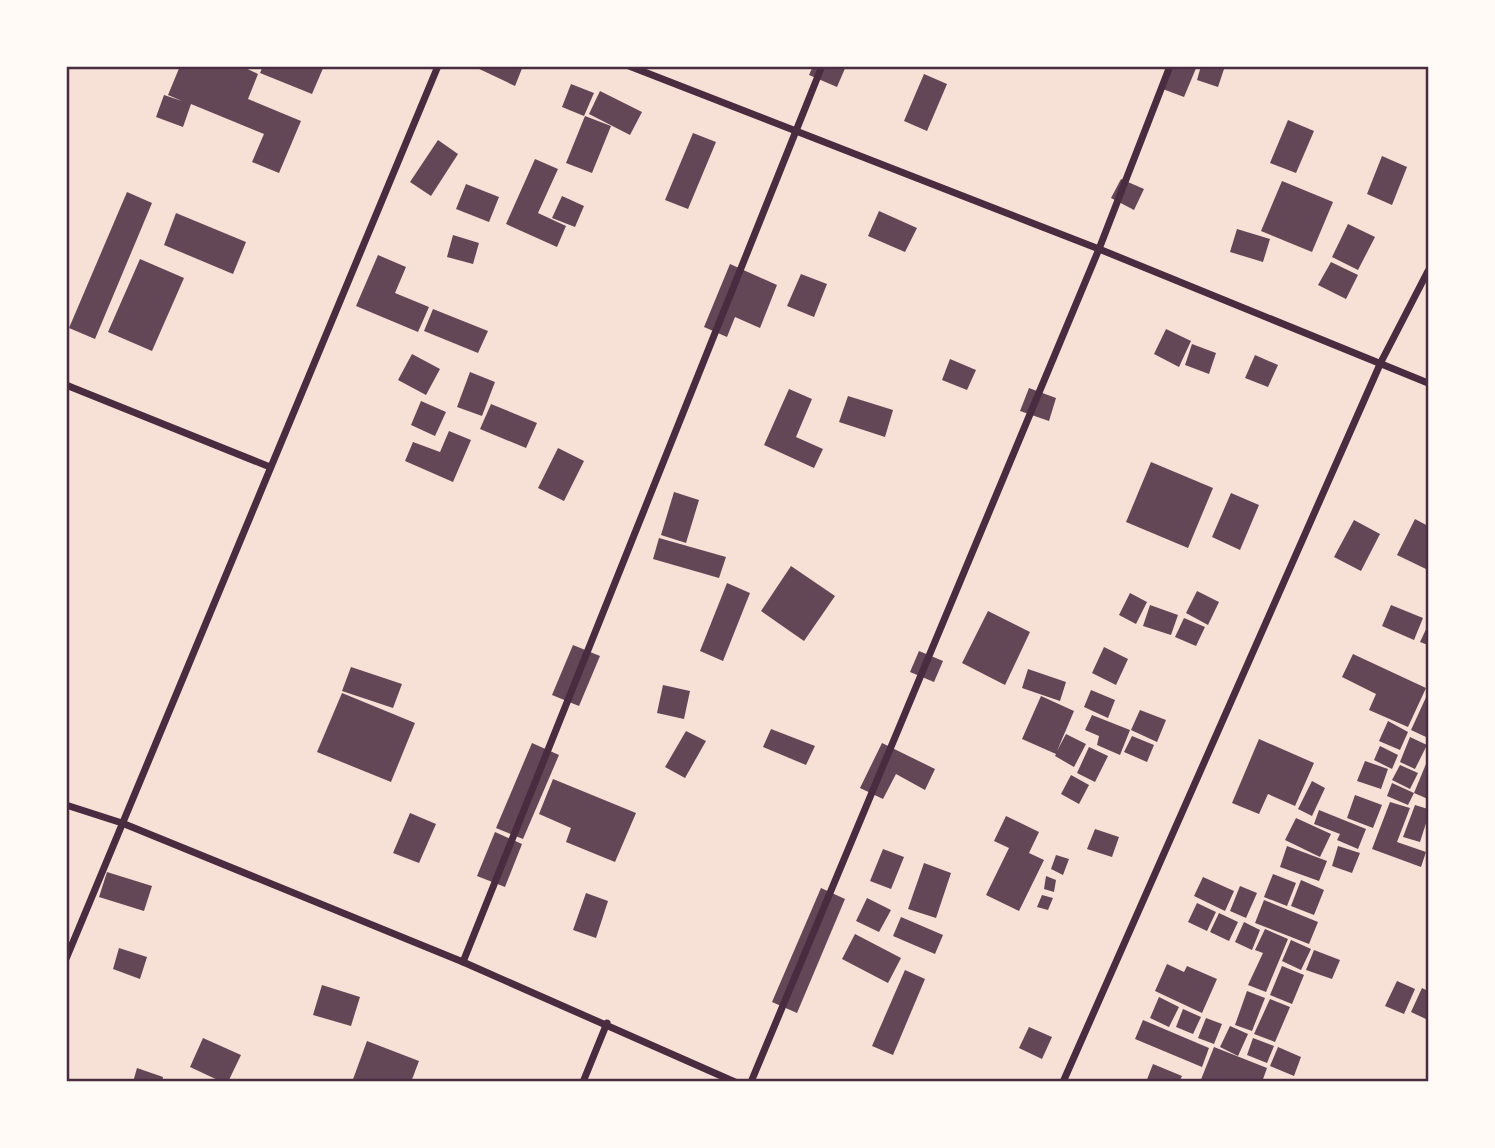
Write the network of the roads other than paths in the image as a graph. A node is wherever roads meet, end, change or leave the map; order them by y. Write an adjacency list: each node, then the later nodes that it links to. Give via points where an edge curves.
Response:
1 (438, 66): 11 (street)
2 (629, 66): 5 (street)
3 (822, 66): 5 (street)
4 (1170, 66): 6 (street)
5 (796, 132): 6 (street); 15 (street)
6 (1099, 249): 8 (street); 19 (street)
7 (1429, 271): 8 (street)
8 (1381, 362): 9 (street); 20 (street)
9 (1429, 383)
10 (66, 384): 11 (street)
11 (270, 467): 13 (street)
12 (66, 805): 13 (street)
13 (122, 823): 14 (street); 15 (street)
14 (66, 959)
15 (463, 962): 16 (street)
16 (607, 1023): 17 (street); 18 (street)
17 (583, 1082)
18 (735, 1082)
19 (751, 1082)
20 (1063, 1082)

